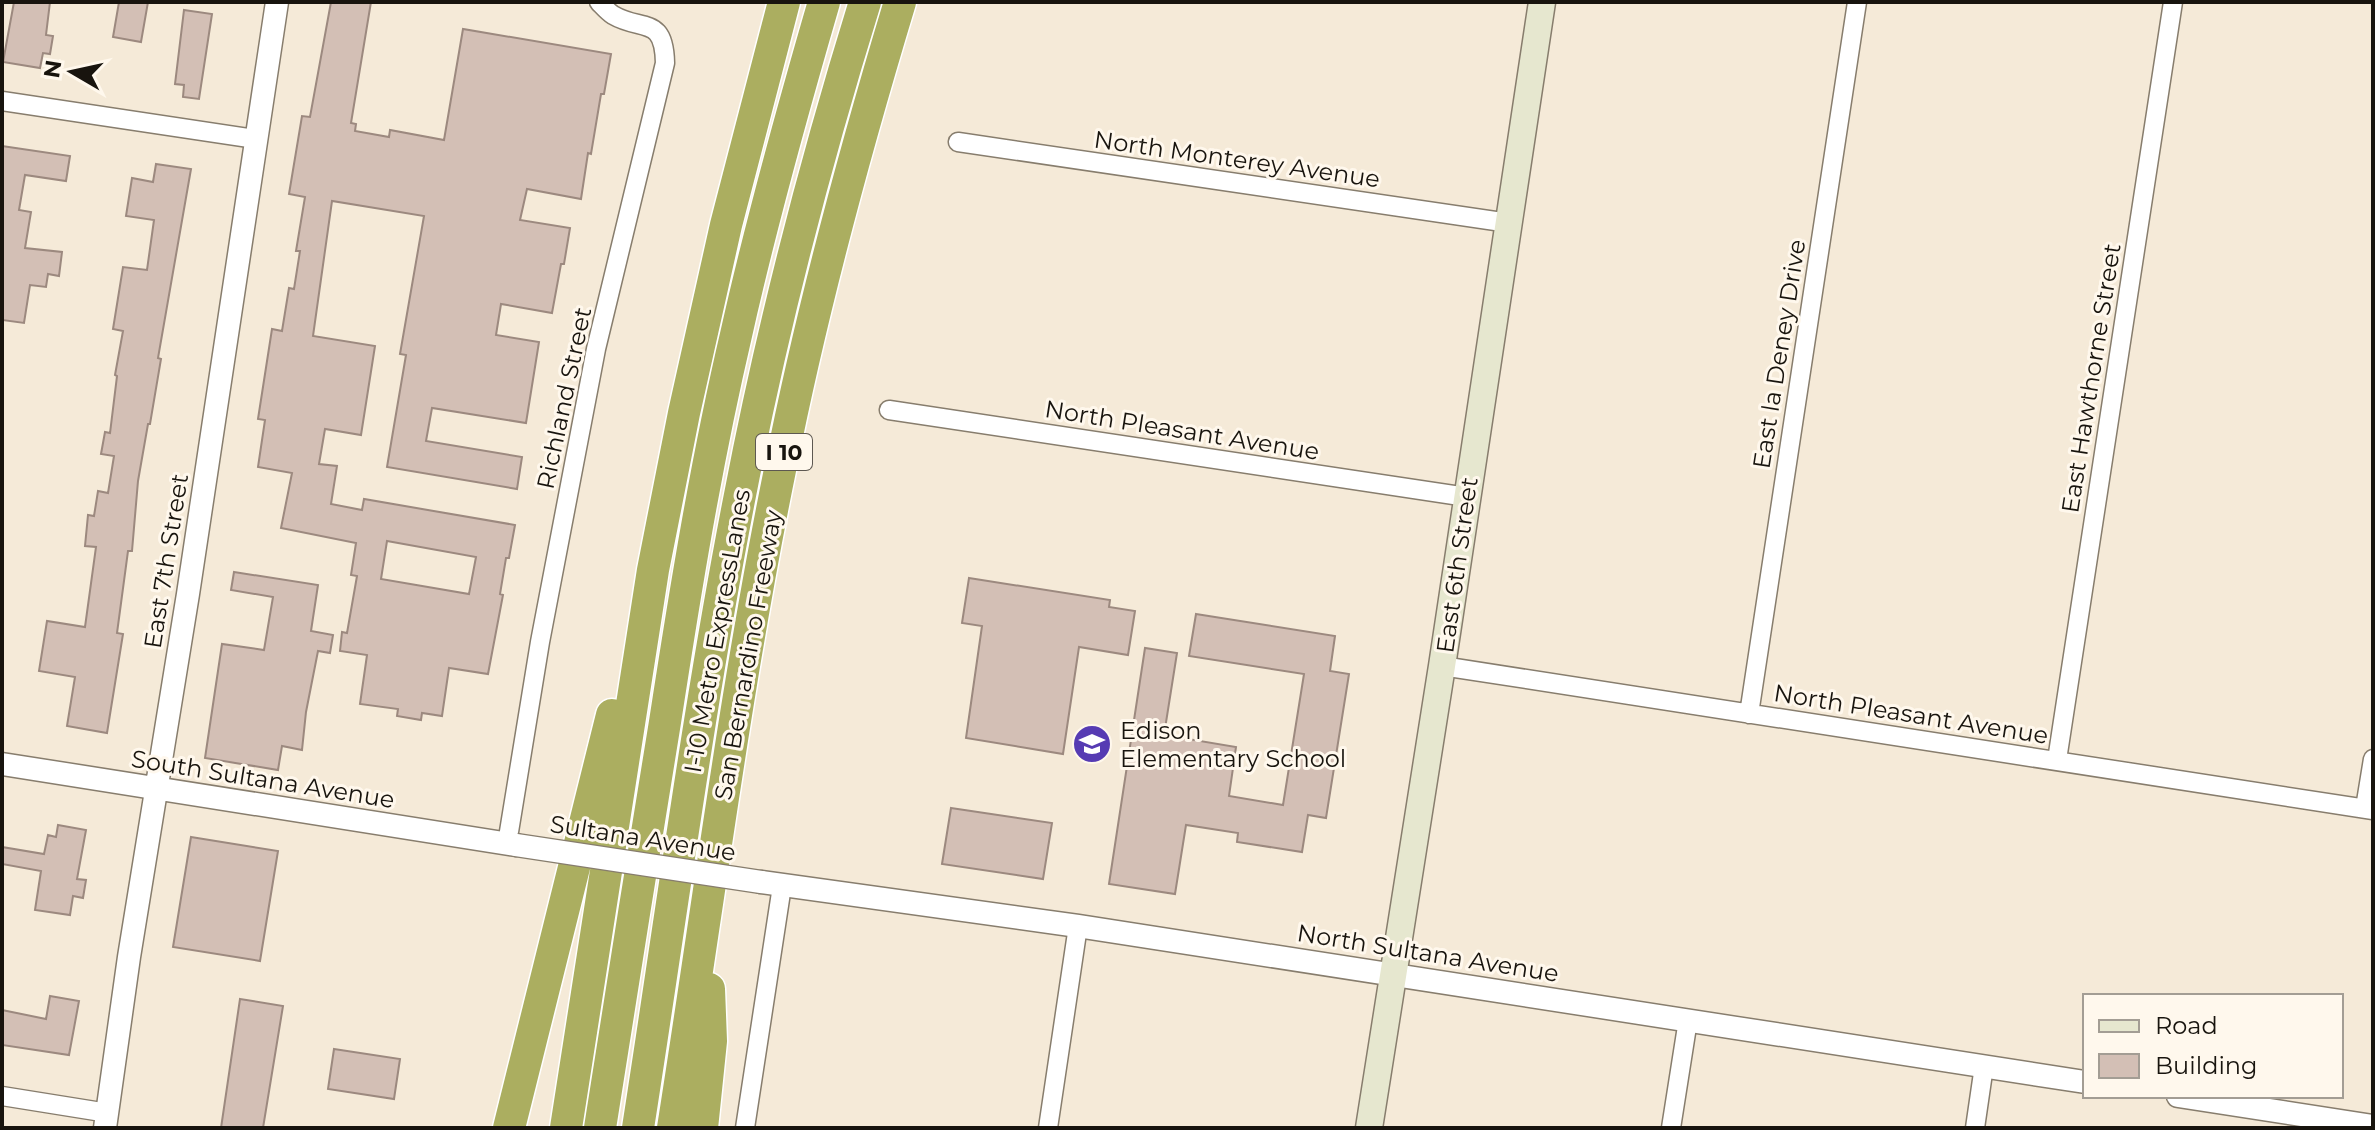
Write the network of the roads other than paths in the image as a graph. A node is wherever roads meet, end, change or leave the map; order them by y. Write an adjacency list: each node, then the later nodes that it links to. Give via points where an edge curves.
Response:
1 (277, 2): 11 (street, East 7th Street)
2 (599, 2): 24 (street, Richland Street, via 613,15 653,29 665,49 665,63 596,349 540,642)
3 (784, 2): 16 (highway, via 726,225)
4 (824, 2): 38 (highway, I-10 Metro ExpressLanes, via 763,223 714,441)
5 (865, 2): 39 (highway, I-10 Metro ExpressLanes, via 792,265 740,494)
6 (900, 2): 26 (highway, San Bernardino Freeway / I 10, via 828,259 781,464)
7 (1542, 2): 13 (main road, East 6th Street)
8 (1857, 2): 18 (street, East la Deney Drive)
9 (2173, 2): 20 (street, East Hawthorne Street)
10 (2, 101): 11 (street)
11 (256, 139): 22 (street, East 7th Street)
12 (958, 142): 13 (street, North Monterey Avenue)
13 (1509, 223): 15 (main road, East 6th Street)
14 (889, 410): 15 (street, North Pleasant Avenue)
15 (1467, 497): 17 (main road, East 6th Street)
16 (653, 570): 36 (highway); 37 (highway)
17 (1442, 666): 18 (street, North Pleasant Avenue); 28 (main road, East 6th Street)
18 (1749, 714): 20 (street, North Pleasant Avenue)
19 (2373, 759): 23 (street)
20 (2057, 760): 23 (street, North Pleasant Avenue)
21 (2, 764): 22 (street, South Sultana Avenue)
22 (156, 789): 24 (street, South Sultana Avenue); 34 (street, East 7th Street)
23 (2369, 809)
24 (512, 845): 25 (street, Sultana Avenue, bridge)
25 (772, 884): 27 (street, North Sultana Avenue); 42 (street)
26 (707, 910): 40 (highway, San Bernardino Freeway / I 10); 41 (highway, via 711,1041)
27 (1078, 926): 28 (street, North Sultana Avenue); 43 (street)
28 (1393, 974): 29 (street, North Sultana Avenue); 44 (main road, East 6th Street)
29 (1688, 1020): 30 (street, North Sultana Avenue); 45 (street)
30 (1984, 1066): 31 (street, North Sultana Avenue); 46 (street)
31 (2083, 1082)
32 (2, 1096): 34 (street)
33 (2191, 1098): 35 (street)
34 (106, 1120)
35 (2373, 1126)
36 (509, 1128)
37 (566, 1128)
38 (600, 1128)
39 (638, 1128)
40 (673, 1128)
41 (702, 1128)
42 (745, 1128)
43 (1048, 1128)
44 (1369, 1128)
45 (1671, 1128)
46 (1975, 1128)

